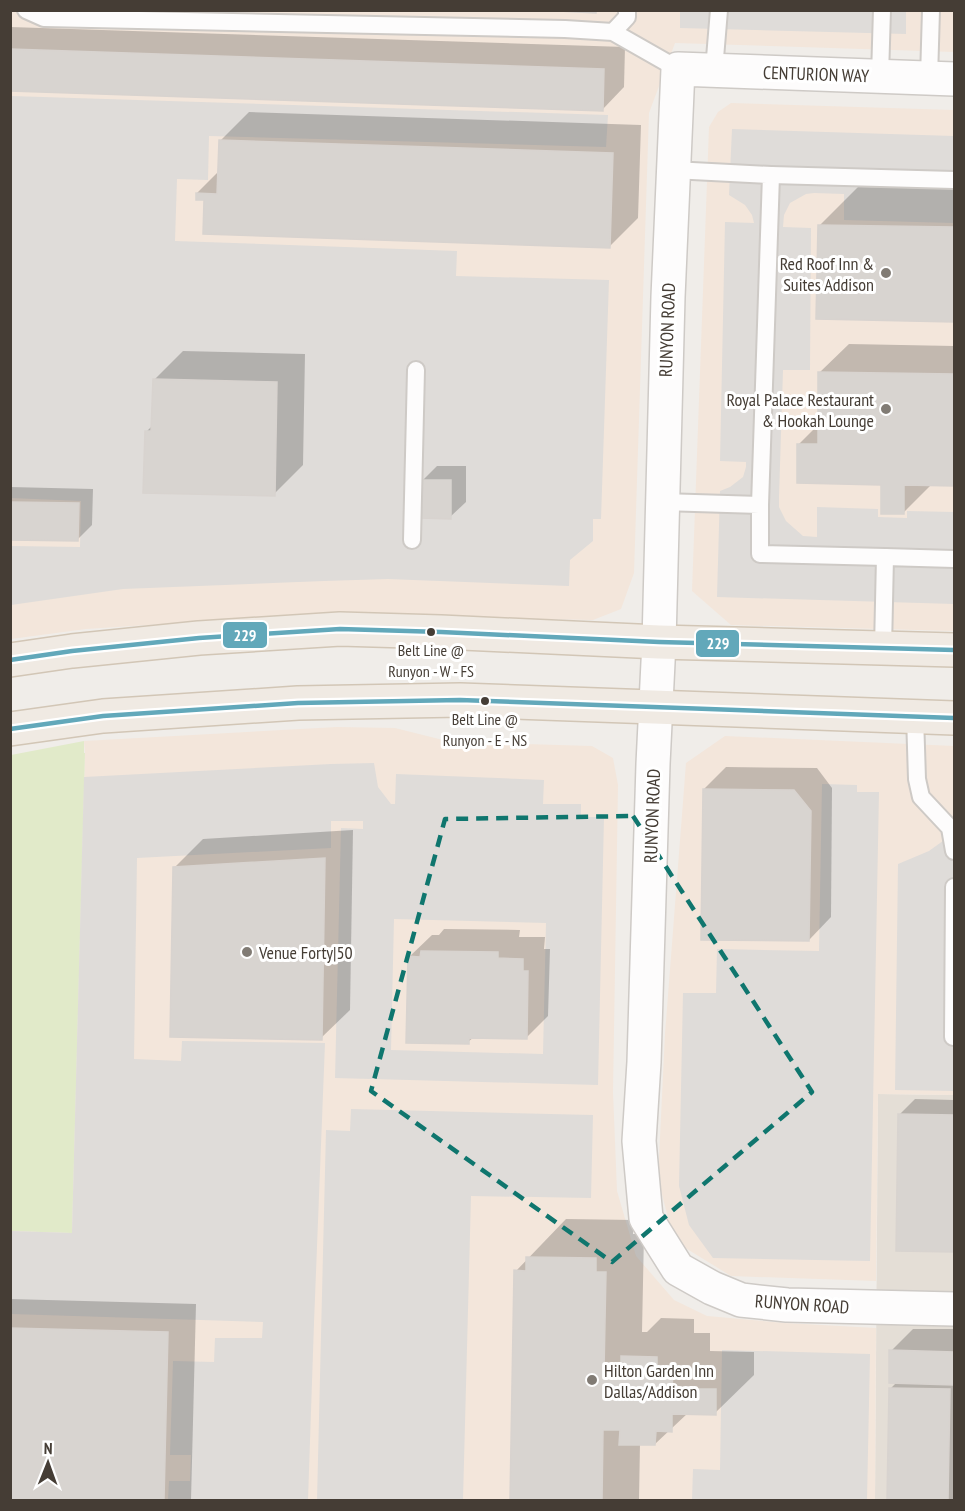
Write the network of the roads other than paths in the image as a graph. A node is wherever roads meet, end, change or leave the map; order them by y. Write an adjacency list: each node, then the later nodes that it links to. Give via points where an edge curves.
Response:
1 (26, 10): 6 (lane, via 44,18)
2 (627, 10): 6 (lane, via 627,17)
3 (719, 10): 8 (lane)
4 (882, 10): 9 (lane)
5 (932, 10): 10 (lane)
6 (613, 32): 7 (lane)
7 (678, 69): 8 (street, CENTURION WAY); 11 (street, RUNYON ROAD)
8 (714, 70): 9 (street, CENTURION WAY)
9 (880, 76): 10 (street, CENTURION WAY)
10 (942, 78)
11 (673, 170): 12 (lane); 15 (street, RUNYON ROAD)
12 (771, 175): 13 (lane); 16 (lane)
13 (954, 180)
14 (416, 370): 17 (lane)
15 (662, 502): 16 (lane); 20 (street, RUNYON ROAD)
16 (760, 505): 18 (lane, via 760,554)
17 (412, 540)
18 (885, 558): 19 (lane); 21 (lane)
19 (954, 559)
20 (659, 642): 21 (main road); 23 (main road, via 314,630 199,638); 24 (street, RUNYON ROAD)
21 (883, 648): 22 (main road)
22 (954, 650)
23 (10, 660)
24 (656, 707): 25 (main road); 27 (main road, via 460,700 298,703 104,716); 32 (street, RUNYON ROAD, via 639,1141 646,1218 678,1269 741,1300)
25 (915, 716): 26 (main road); 28 (lane, via 921,797)
26 (954, 718)
27 (10, 729)
28 (952, 828): 29 (lane)
29 (954, 851)
30 (954, 887): 31 (lane)
31 (954, 1037)
32 (954, 1310)

